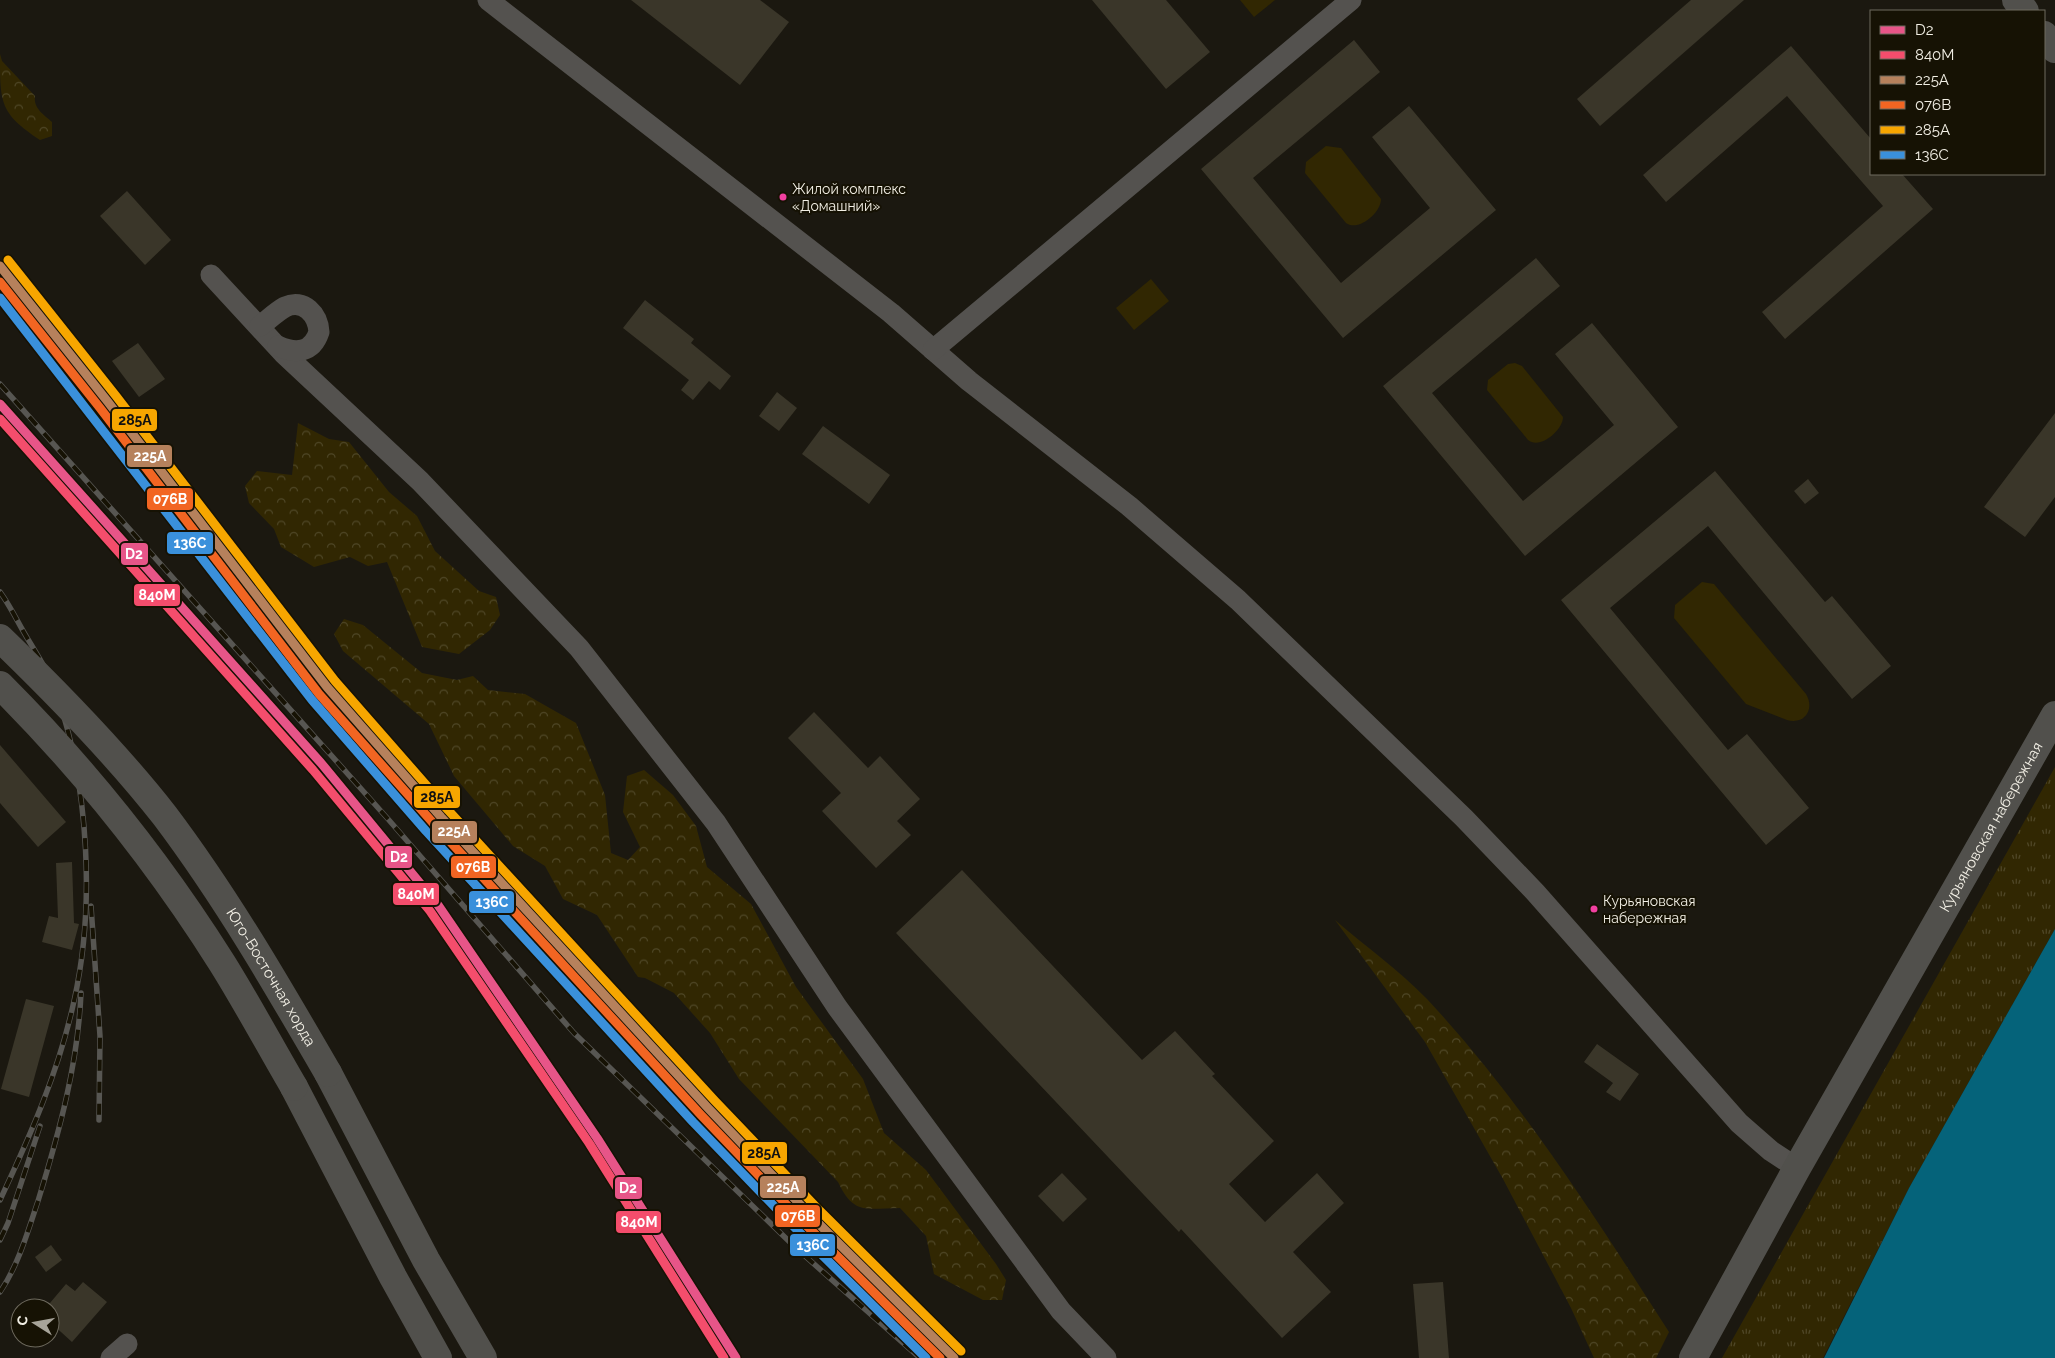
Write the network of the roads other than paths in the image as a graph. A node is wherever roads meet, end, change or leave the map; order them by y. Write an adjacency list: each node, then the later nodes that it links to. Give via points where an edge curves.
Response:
1 (488, 0): 11 (street, via 768,216)
2 (1351, 0): 11 (street)
3 (2016, 0): 4 (main road)
4 (2024, 10)
5 (2045, 36): 6 (main road)
6 (2055, 49)
7 (212, 274): 8 (street)
8 (260, 326): 9 (street, via 287,306 303,306 316,316 319,332); 10 (street)
9 (316, 340): 10 (street, via 311,346 296,352); 12 (street, via 314,368)
10 (278, 346): 12 (street)
11 (933, 350): 16 (street, via 1129,506 1238,600 1477,831 1580,941 1739,1123 1770,1151)
12 (327, 392): 21 (street, via 420,481 579,648 716,823 838,1007 1061,1311)
13 (0, 638): 20 (main road, Юго-Восточная хорда, bridge, via 73,709 164,816 253,944 328,1073 426,1260)
14 (0, 685): 19 (main road, bridge, via 47,732 134,838 221,962 294,1087)
15 (2055, 716): 16 (main road, Курьяновская набережная)
16 (1797, 1168): 22 (main road, Курьяновская набережная)
17 (127, 1344): 18 (street)
18 (111, 1358)
19 (438, 1358)
20 (483, 1358)
21 (1106, 1358)
22 (1693, 1358)

